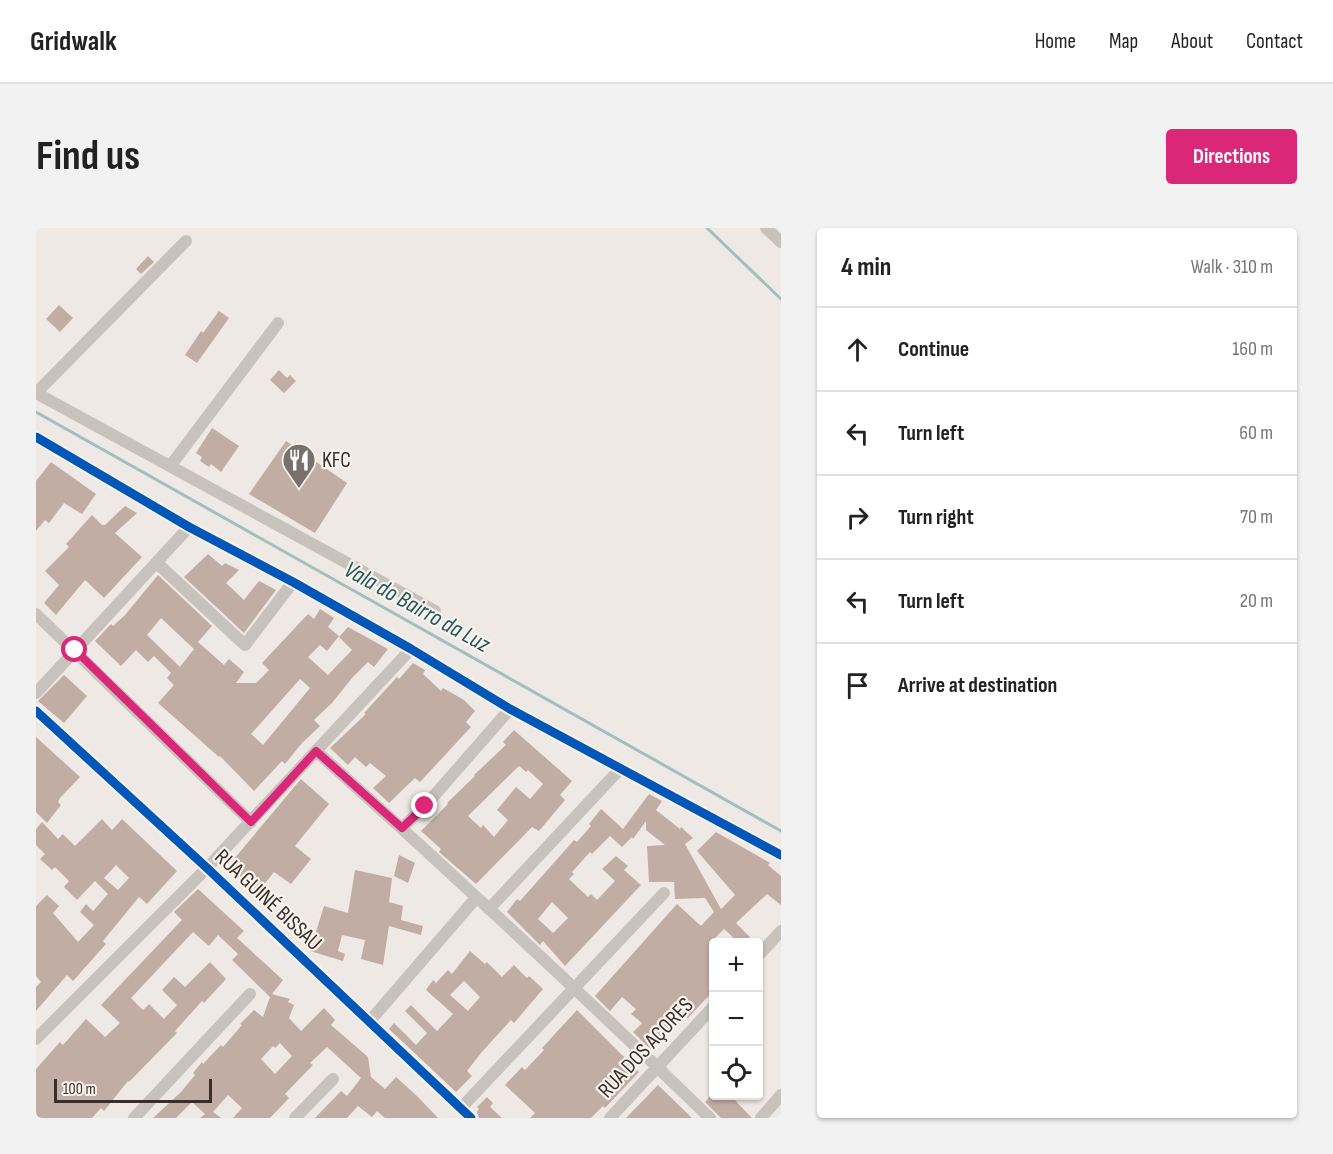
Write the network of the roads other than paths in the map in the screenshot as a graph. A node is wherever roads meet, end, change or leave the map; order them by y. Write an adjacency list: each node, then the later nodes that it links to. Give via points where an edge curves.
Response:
1 (766, 228): 3 (street)
2 (186, 241): 5 (street)
3 (781, 242)
4 (279, 323): 7 (street)
5 (36, 393): 7 (street)
6 (36, 437): 8 (street)
7 (171, 465): 11 (street)
8 (189, 527): 9 (street); 10 (street)
9 (158, 562): 10 (street, via 245,645); 14 (street)
10 (293, 582): 13 (street)
11 (435, 611)
12 (36, 614): 14 (street)
13 (411, 649): 16 (street); 18 (street)
14 (75, 650): 15 (street); 20 (street)
15 (36, 693)
16 (510, 709): 19 (street); 21 (street)
17 (36, 711): 23 (street, RUA GUINÉ BISSAU)
18 (316, 751): 20 (street); 21 (street)
19 (620, 769): 22 (street); 26 (street)
20 (251, 822): 23 (street)
21 (402, 828): 25 (street)
22 (781, 855)
23 (207, 868): 32 (street, RUA GUINÉ BISSAU); 33 (street)
24 (664, 893): 29 (street)
25 (476, 898): 26 (street); 32 (street)
26 (489, 909): 29 (street)
27 (781, 932): 28 (street)
28 (763, 952)
29 (575, 989): 34 (street); 37 (street)
30 (250, 994): 38 (street)
31 (709, 1012): 34 (street, RUA DOS AÇORES)
32 (369, 1022): 37 (street, RUA GUINÉ BISSAU)
33 (36, 1039)
34 (658, 1068): 41 (street, RUA DOS AÇORES); 42 (street)
35 (333, 1079): 39 (street)
36 (781, 1095): 43 (street)
37 (461, 1108): 40 (street, RUA GUINÉ BISSAU)
38 (134, 1118)
39 (295, 1118)
40 (471, 1118)
41 (610, 1118)
42 (710, 1118)
43 (761, 1118)

